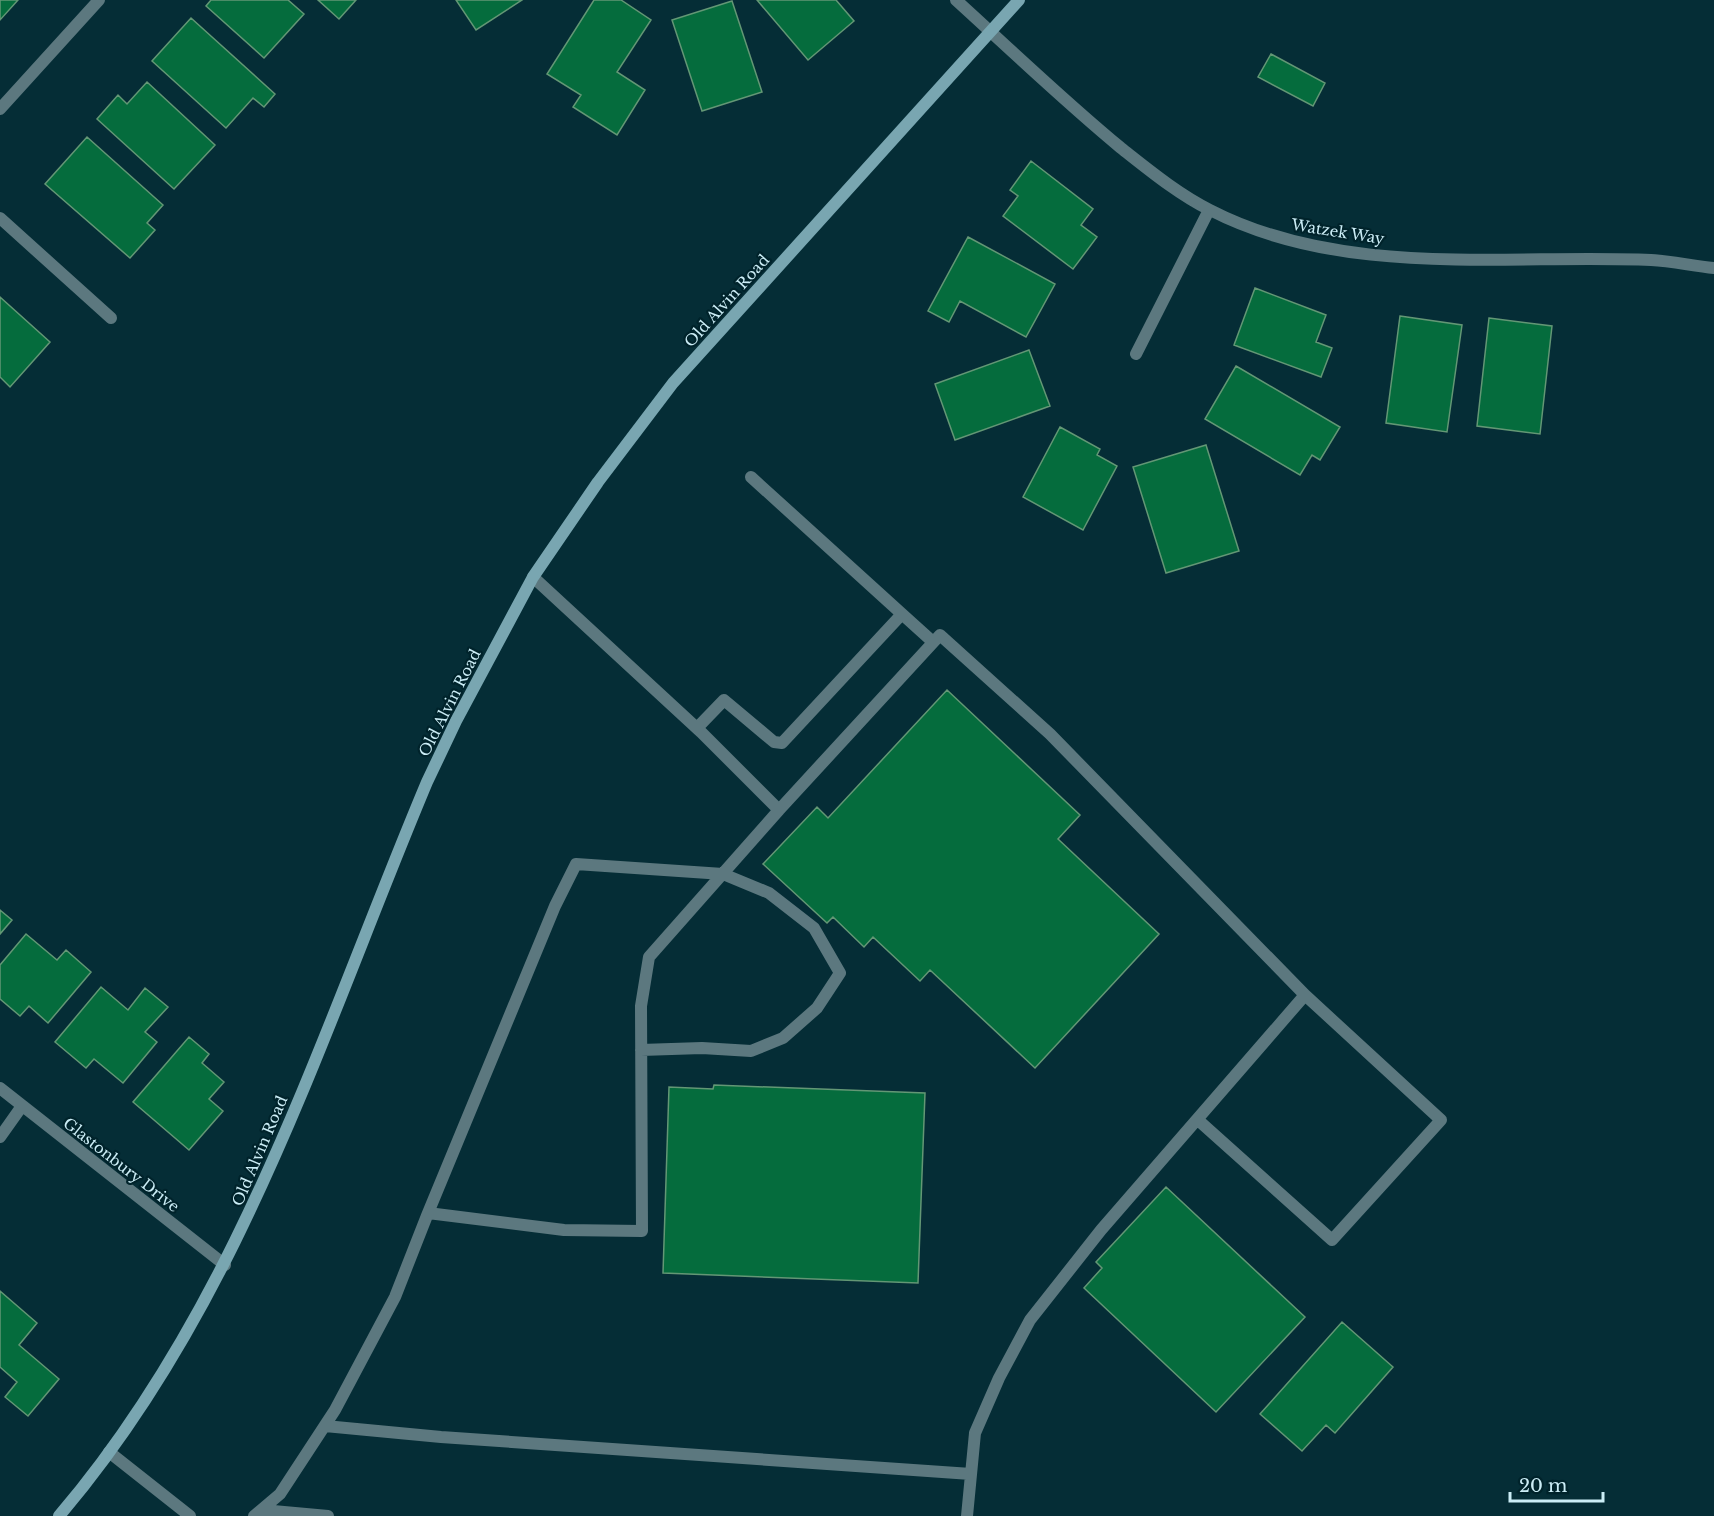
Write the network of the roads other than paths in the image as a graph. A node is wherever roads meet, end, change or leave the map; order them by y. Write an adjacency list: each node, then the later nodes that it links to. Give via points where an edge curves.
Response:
1 (99, 0): 5 (street)
2 (956, 0): 4 (street, Watzek Way)
3 (1019, 0): 4 (street, Old Alvin Road)
4 (991, 32): 6 (street, Watzek Way, via 1089,122 1153,174); 12 (street, Old Alvin Road, via 673,383)
5 (0, 109)
6 (1209, 210): 8 (street, Watzek Way, via 1252,230 1301,245 1348,251 1518,260 1653,260); 10 (street)
7 (0, 218): 9 (street)
8 (1714, 268)
9 (111, 318)
10 (1136, 354)
11 (751, 477): 13 (street)
12 (533, 577): 15 (street); 25 (street, Old Alvin Road, via 427,782 262,1189)
13 (902, 614): 14 (street); 15 (street, via 782,743 774,742 724,700)
14 (933, 642): 16 (street); 18 (street, via 940,635 1050,734)
15 (697, 728): 16 (street)
16 (778, 810): 17 (street)
17 (723, 874): 19 (street, via 649,957 641,1006); 19 (street, via 769,893 814,928 840,973 817,1008 783,1038 751,1051); 24 (street, via 576,864)
18 (1305, 995): 22 (street); 22 (street, via 1442,1120 1332,1240)
19 (641, 1050): 24 (street, via 642,1231 564,1230)
20 (0, 1088): 21 (street, Glastonbury Drive)
21 (22, 1106): 23 (street); 25 (street, Glastonbury Drive)
22 (1197, 1120): 28 (street, via 1101,1230 1030,1320 975,1433)
23 (0, 1137)
24 (428, 1213): 26 (street, via 395,1297)
25 (225, 1265): 27 (street, Old Alvin Road, via 180,1347)
26 (325, 1426): 28 (street); 29 (street, via 280,1494)
27 (109, 1452): 30 (street, Old Alvin Road); 31 (street)
28 (971, 1474): 33 (street)
29 (258, 1513): 32 (street)
30 (59, 1516)
31 (190, 1516)
32 (328, 1516)
33 (967, 1516)

